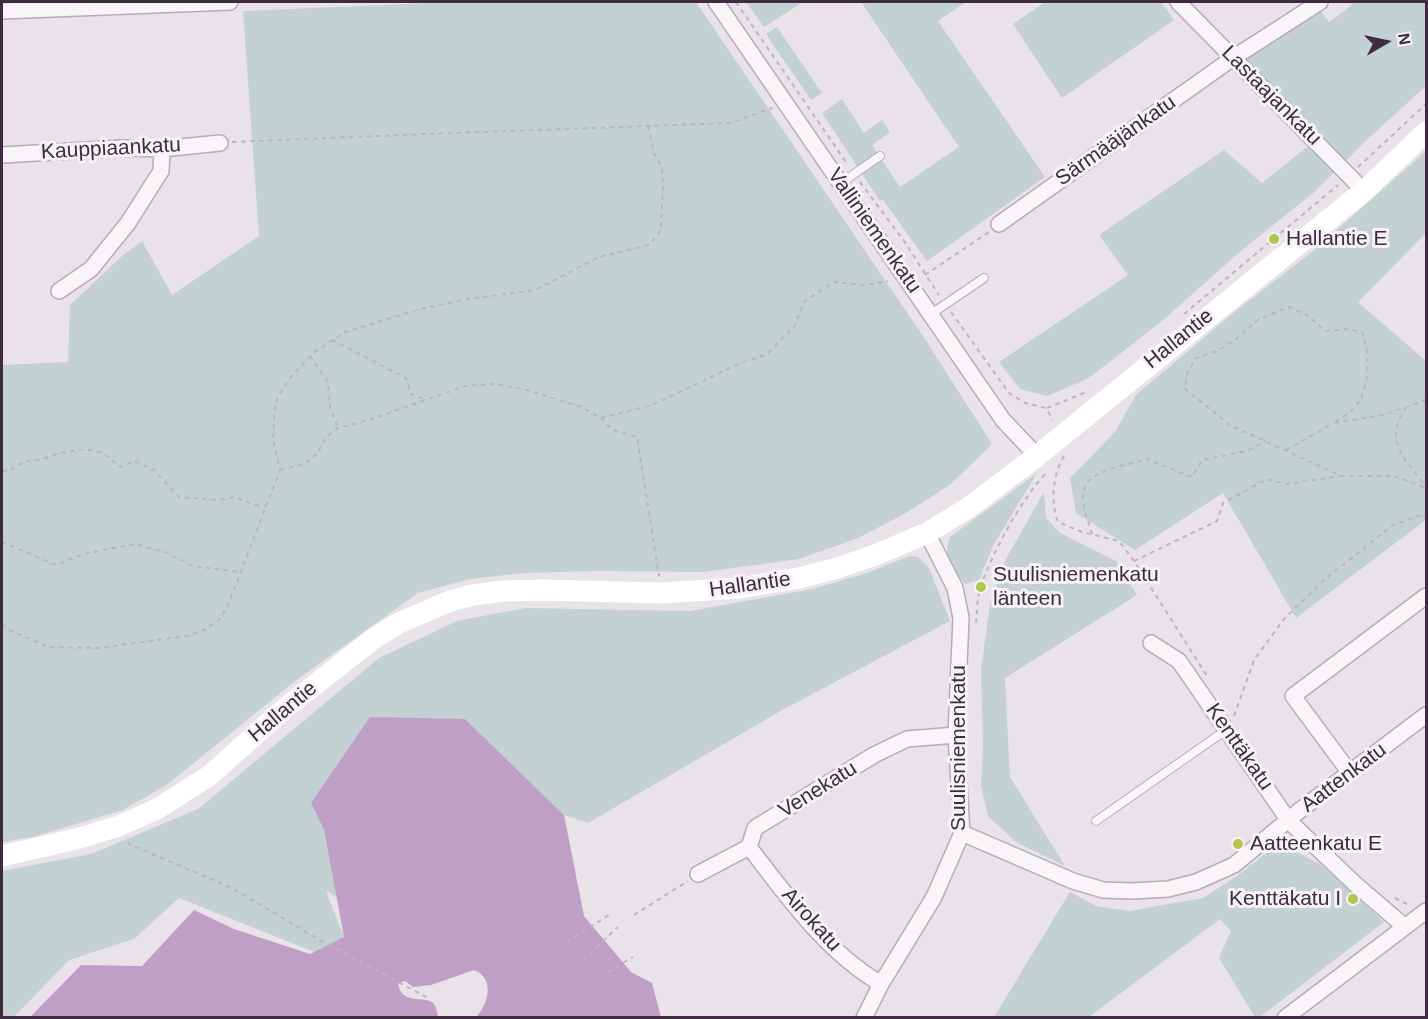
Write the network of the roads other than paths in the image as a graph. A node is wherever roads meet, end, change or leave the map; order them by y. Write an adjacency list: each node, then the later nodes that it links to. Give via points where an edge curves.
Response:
1 (230, 2): 5 (street)
2 (716, 2): 12 (street, Valliniemenkatu)
3 (1178, 2): 6 (street, Lastaajankatu)
4 (1320, 2): 6 (street, Särmääjänkatu)
5 (2, 11)
6 (1233, 58): 13 (street, Lastaajankatu); 14 (street, Särmääjänkatu)
7 (1426, 132): 13 (street, Hallantie)
8 (220, 143): 9 (street, Kauppiaankatu)
9 (162, 149): 10 (street, Kauppiaankatu); 16 (street, via 161,171 123,231 91,269)
10 (2, 154)
11 (880, 156): 12 (lane)
12 (841, 183): 17 (street, Valliniemenkatu)
13 (1356, 183): 18 (street, Hallantie, via 1063,433)
14 (999, 224)
15 (984, 278): 17 (lane)
16 (59, 291)
17 (931, 314): 18 (street, Valliniemenkatu, via 1003,420)
18 (1046, 463): 19 (street, Hallantie)
19 (927, 533): 24 (street, Suulisniemenkatu, via 955,588 961,618); 30 (street, Hallantie, via 837,568 739,588 662,593 506,591 450,601 373,639 283,710 210,776 157,809 119,826)
20 (1426, 596): 25 (street, via 1293,696)
21 (1151, 643): 23 (street, Kenttäkatu, via 1179,661)
22 (1426, 715): 25 (street, Aattenkatu)
23 (1230, 723): 26 (lane); 27 (street, Kenttäkatu)
24 (956, 735): 28 (street, Suulisniemenkatu); 29 (street, Venekatu, via 908,739 874,756 756,828)
25 (1350, 773): 27 (street, Aattenkatu)
26 (1096, 820)
27 (1289, 821): 28 (street, Aattenkatu, via 1234,865 1168,890 1103,890 1073,881); 33 (street, Kenttäkatu)
28 (962, 832): 34 (street, Suulisniemenkatu, via 934,897)
29 (748, 847): 31 (street, Venekatu); 34 (street, Airokatu, via 814,930)
30 (2, 856)
31 (698, 874)
32 (1424, 913): 33 (street)
33 (1405, 927): 36 (street)
34 (881, 984): 35 (street, Suulisniemenkatu)
35 (864, 1017)
36 (1285, 1017)

